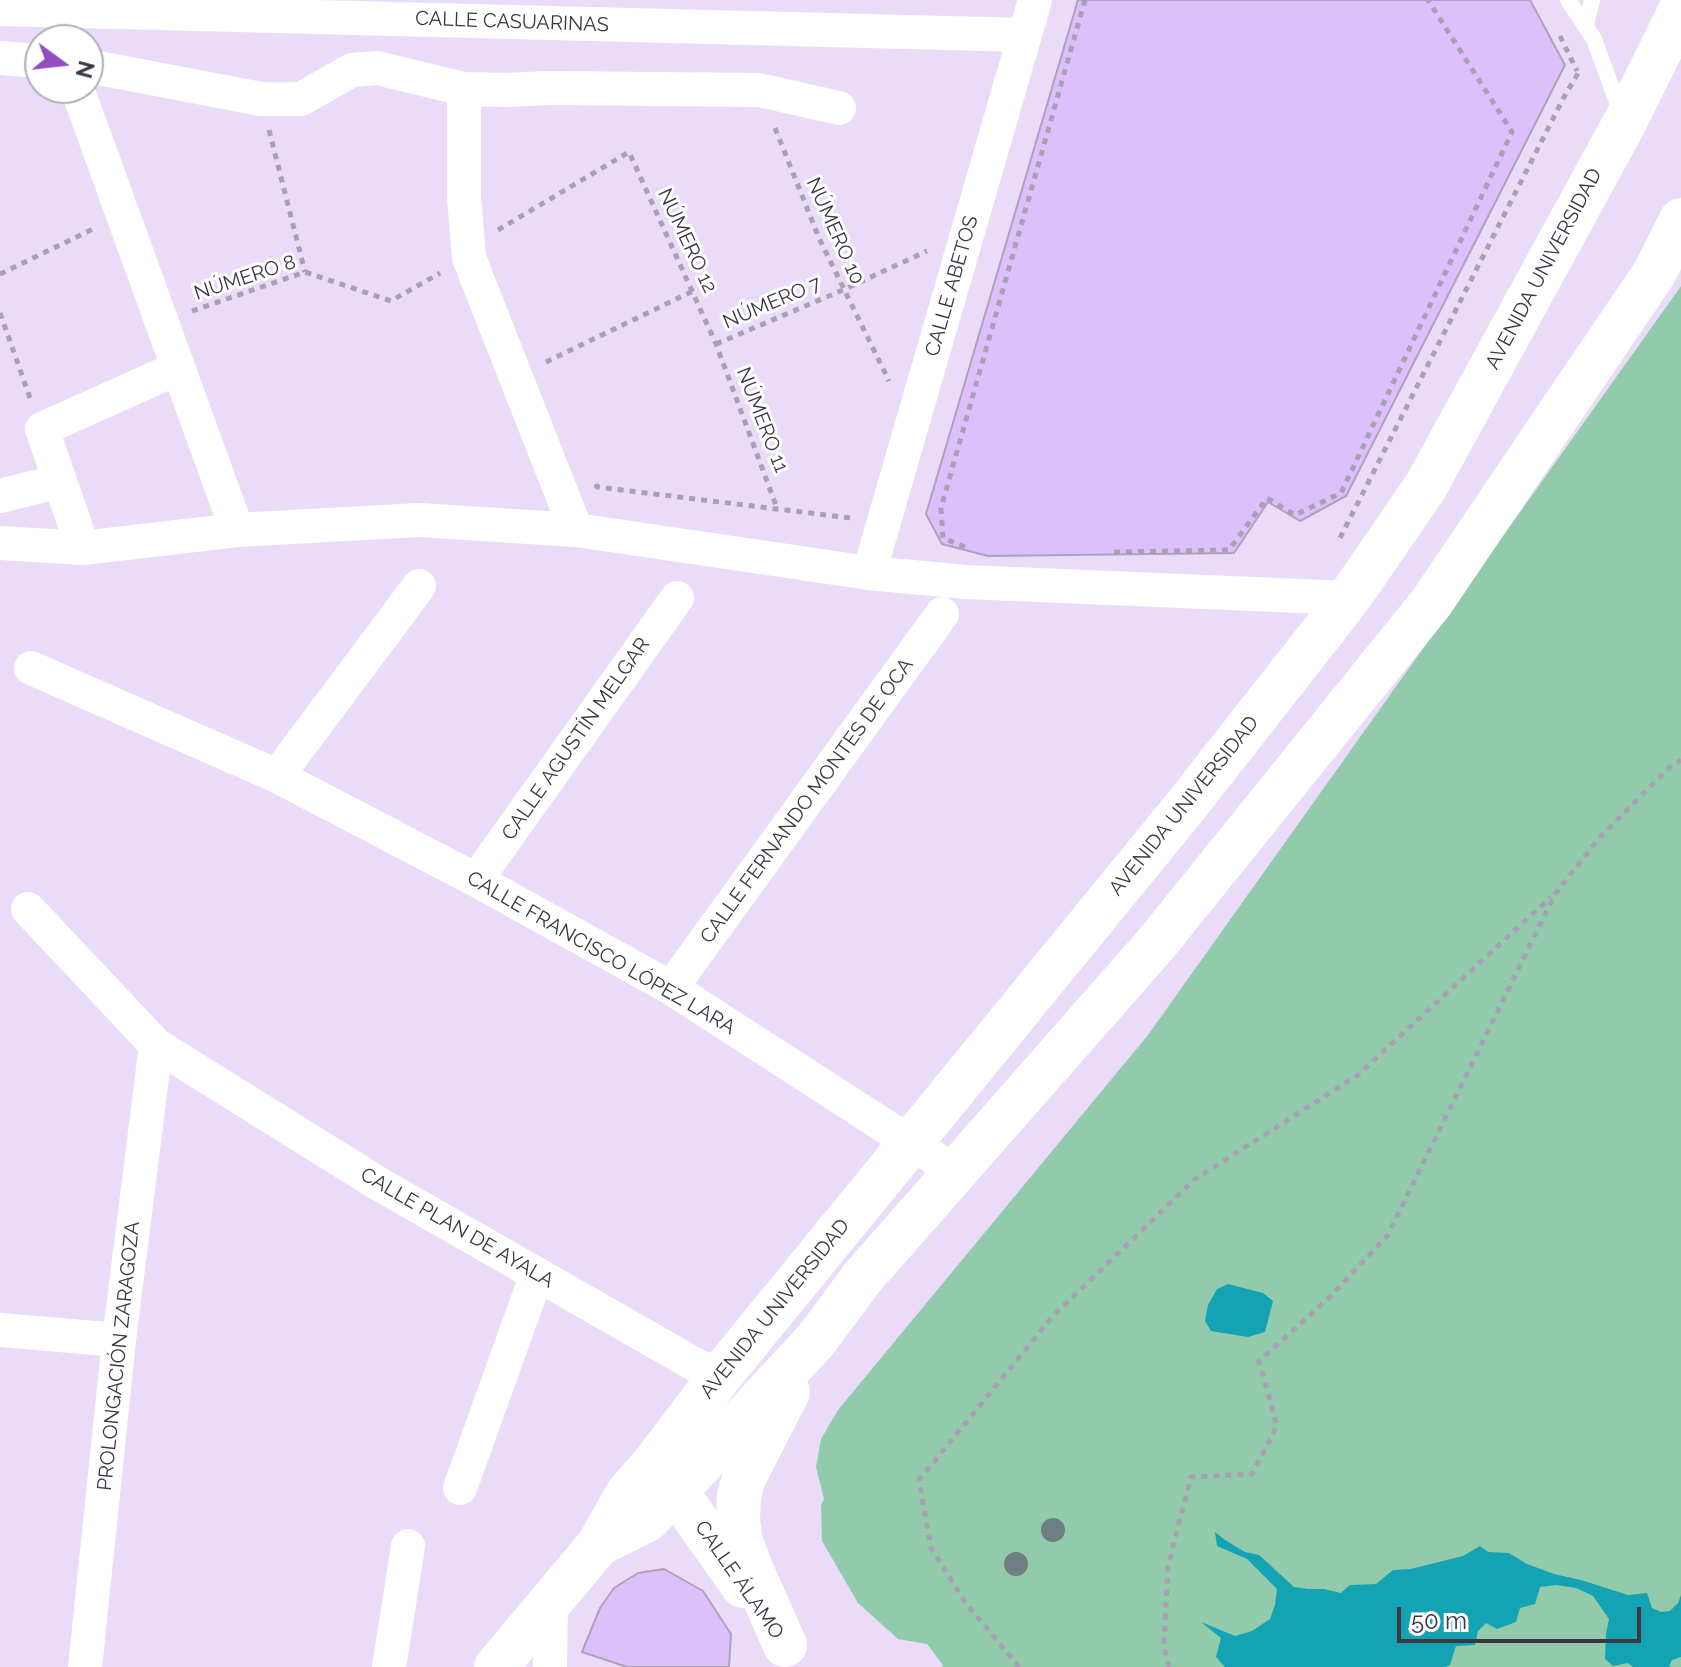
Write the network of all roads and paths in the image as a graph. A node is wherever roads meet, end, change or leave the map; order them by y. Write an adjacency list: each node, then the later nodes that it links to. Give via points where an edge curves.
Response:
1 (1035, 0): 13 (street, CALLE ABETOS)
2 (1085, 0): 49 (path, via 941,508 943,538)
3 (1428, 0): 50 (path, via 1512,132 1341,493 1295,515 1267,498 1229,550)
4 (1568, 0): 12 (lane)
5 (1592, 0): 12 (lane)
6 (105, 6): 7 (street, CALLE CASUARINAS); 8 (street, CALLE CASUARINAS)
7 (330, 8): 10 (street, CALLE CASUARINAS)
8 (0, 9)
9 (1681, 9): 22 (main road, AVENIDA UNIVERSIDAD)
10 (599, 12): 11 (street, CALLE CASUARINAS)
11 (819, 15): 13 (street, CALLE CASUARINAS)
12 (1590, 32): 22 (lane); 46 (path, via 1579,74)
13 (1025, 35): 51 (street, CALLE ABETOS)
14 (0, 58): 15 (street)
15 (24, 60)
16 (104, 69): 19 (street)
17 (464, 89): 18 (street); 19 (street, via 377,68 352,70 301,99); 27 (street)
18 (759, 90): 21 (street); 30 (path, NÚMERO 10)
19 (261, 99): 28 (path)
20 (83, 104): 23 (street)
21 (839, 108)
22 (1625, 122): 54 (main road, AVENIDA UNIVERSIDAD, via 1426,486)
23 (122, 215): 29 (path); 33 (street)
24 (496, 232): 31 (path, NÚMERO 12, via 629,152)
25 (1676, 238): 65 (main road, AVENIDA UNIVERSIDAD, via 1431,603 1155,945)
26 (928, 251): 30 (path, NÚMERO 7)
27 (469, 258): 28 (path, NÚMERO 8, via 391,301); 45 (street)
28 (305, 272): 33 (path, NÚMERO 8)
29 (0, 274)
30 (843, 290): 34 (path, NÚMERO 7); 37 (path, NÚMERO 10)
31 (693, 291): 34 (path, NÚMERO 12); 36 (path, via 546,362)
32 (0, 313): 38 (path)
33 (161, 322): 35 (street)
34 (716, 344): 42 (path, NÚMERO 11)
35 (178, 368): 38 (street); 44 (street)
36 (552, 376)
37 (889, 381)
38 (42, 429): 40 (street)
39 (591, 473): 42 (path, via 597,487)
40 (60, 481): 41 (street); 48 (street)
41 (0, 496)
42 (777, 508): 43 (path)
43 (851, 518)
44 (237, 530): 45 (street, via 419,520); 48 (street)
45 (576, 530): 51 (street)
46 (1340, 539)
47 (0, 543): 48 (street)
48 (83, 548)
49 (969, 548)
50 (1106, 552)
51 (869, 573): 54 (street)
52 (419, 586): 58 (street)
53 (677, 598): 59 (street, CALLE AGUSTÍN MELGAR)
54 (1349, 598): 64 (main road, AVENIDA UNIVERSIDAD)
55 (942, 614): 62 (street, CALLE FERNANDO MONTES DE OCA)
56 (31, 668): 58 (street, CALLE FRANCISCO LÓPEZ LARA)
57 (1681, 760): 60 (path, via 1600,837)
58 (277, 776): 59 (street, CALLE FRANCISCO LÓPEZ LARA)
59 (476, 880): 62 (street, CALLE FRANCISCO LÓPEZ LARA)
60 (1555, 894): 80 (path, via 1358,1075 1194,1180 1053,1316 919,1480 931,1548 965,1602); 81 (path, via 1388,1235 1259,1361 1277,1426 1252,1474 1191,1477 1168,1566 1164,1645)
61 (28, 909): 63 (street, CALLE PLAN DE AYALA)
62 (671, 988): 64 (street, CALLE FRANCISCO LÓPEZ LARA)
63 (156, 1045): 66 (street, CALLE PLAN DE AYALA, via 379,1184); 68 (street, PROLONGACIÓN ZARAGOZA)
64 (910, 1141): 65 (street, CALLE FRANCISCO LÓPEZ LARA); 70 (main road, AVENIDA UNIVERSIDAD)
65 (956, 1172): 69 (main road, AVENIDA UNIVERSIDAD, via 862,1278)
66 (537, 1274): 70 (street, CALLE PLAN DE AYALA); 72 (street)
67 (0, 1330): 68 (street)
68 (119, 1340): 76 (street, PROLONGACIÓN ZARAGOZA)
69 (816, 1340): 71 (main road, AVENIDA UNIVERSIDAD); 75 (main road, via 739,1495 740,1539)
70 (720, 1376): 71 (main road, AVENIDA UNIVERSIDAD)
71 (666, 1476): 74 (main road, AVENIDA UNIVERSIDAD, via 647,1520 599,1544); 75 (main road, CALLE ÁLAMO)
72 (460, 1488)
73 (408, 1546): 77 (street)
74 (551, 1601): 78 (main road, AVENIDA UNIVERSIDAD); 79 (street)
75 (795, 1656)
76 (85, 1667)
77 (389, 1667)
78 (496, 1667)
79 (550, 1667)
80 (1019, 1667)
81 (1169, 1667)

